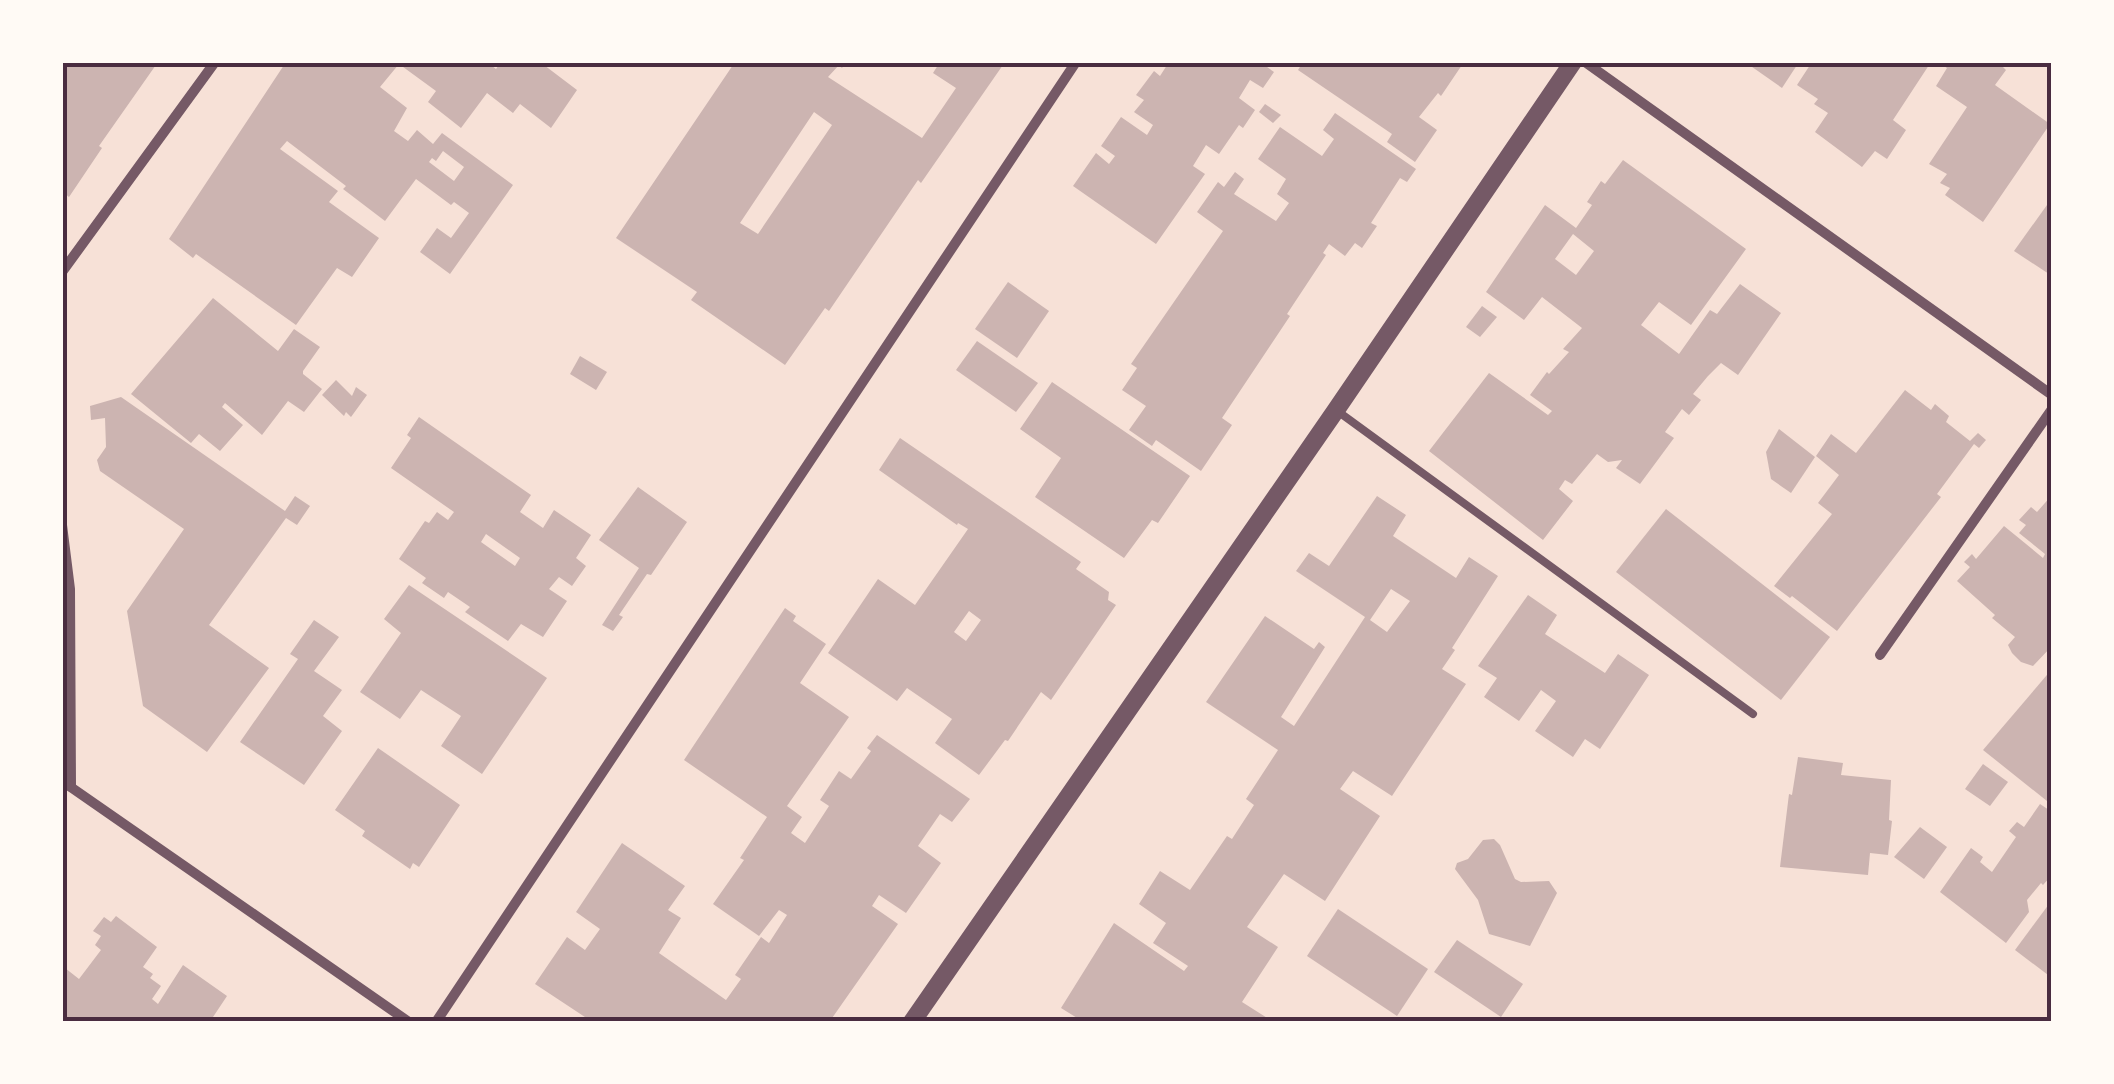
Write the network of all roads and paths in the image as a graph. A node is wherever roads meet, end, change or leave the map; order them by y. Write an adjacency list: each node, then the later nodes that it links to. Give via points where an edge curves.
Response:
1 (215, 62): 5 (street)
2 (1076, 62): 14 (street)
3 (1573, 62): 8 (street)
4 (1585, 62): 6 (street)
5 (62, 272)
6 (2052, 395)
7 (2052, 409): 10 (street)
8 (1336, 410): 11 (lane); 15 (street)
9 (62, 525): 12 (street, via 70,589)
10 (1880, 655)
11 (1754, 714)
12 (67, 784): 13 (street)
13 (410, 1022)
14 (436, 1022)
15 (912, 1022)

